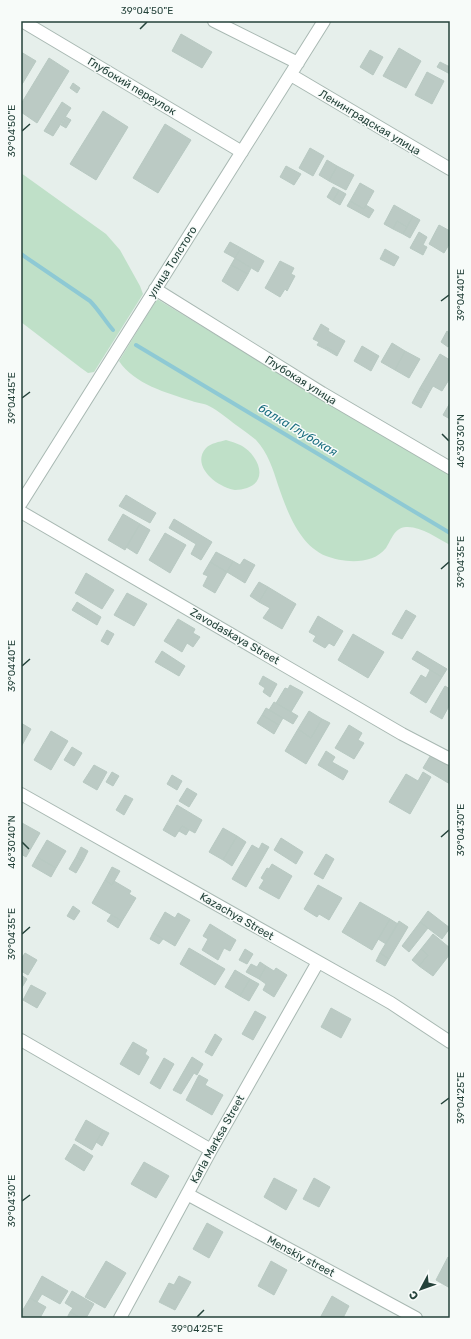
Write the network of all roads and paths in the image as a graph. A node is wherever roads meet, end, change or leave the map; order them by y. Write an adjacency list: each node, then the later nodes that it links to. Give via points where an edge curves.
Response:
1 (22, 21): 6 (street, Глубокий переулок)
2 (214, 21): 4 (street)
3 (324, 21): 4 (street, улица Толстого)
4 (298, 63): 5 (street, улица Толстого)
5 (291, 75): 6 (street, улица Толстого); 7 (street, Ленинградская улица)
6 (242, 152): 8 (street, улица Толстого)
7 (450, 169)
8 (155, 289): 9 (street, Глубокая улица, via 322,393); 10 (street, улица Толстого)
9 (450, 468)
10 (21, 503)
11 (21, 512): 12 (street, Zavodaskaya Street, via 402,734)
12 (450, 758)
13 (21, 794): 14 (street, Kazachya Street)
14 (318, 962): 16 (street, Kazachya Street, via 391,1003); 17 (street, Karla Marksa Street)
15 (21, 1040): 17 (street)
16 (450, 1042)
17 (211, 1150): 18 (street, Karla Marksa Street)
18 (186, 1194): 19 (street, Karla Marksa Street); 20 (street, Menskiy street)
19 (120, 1318)
20 (416, 1318)

